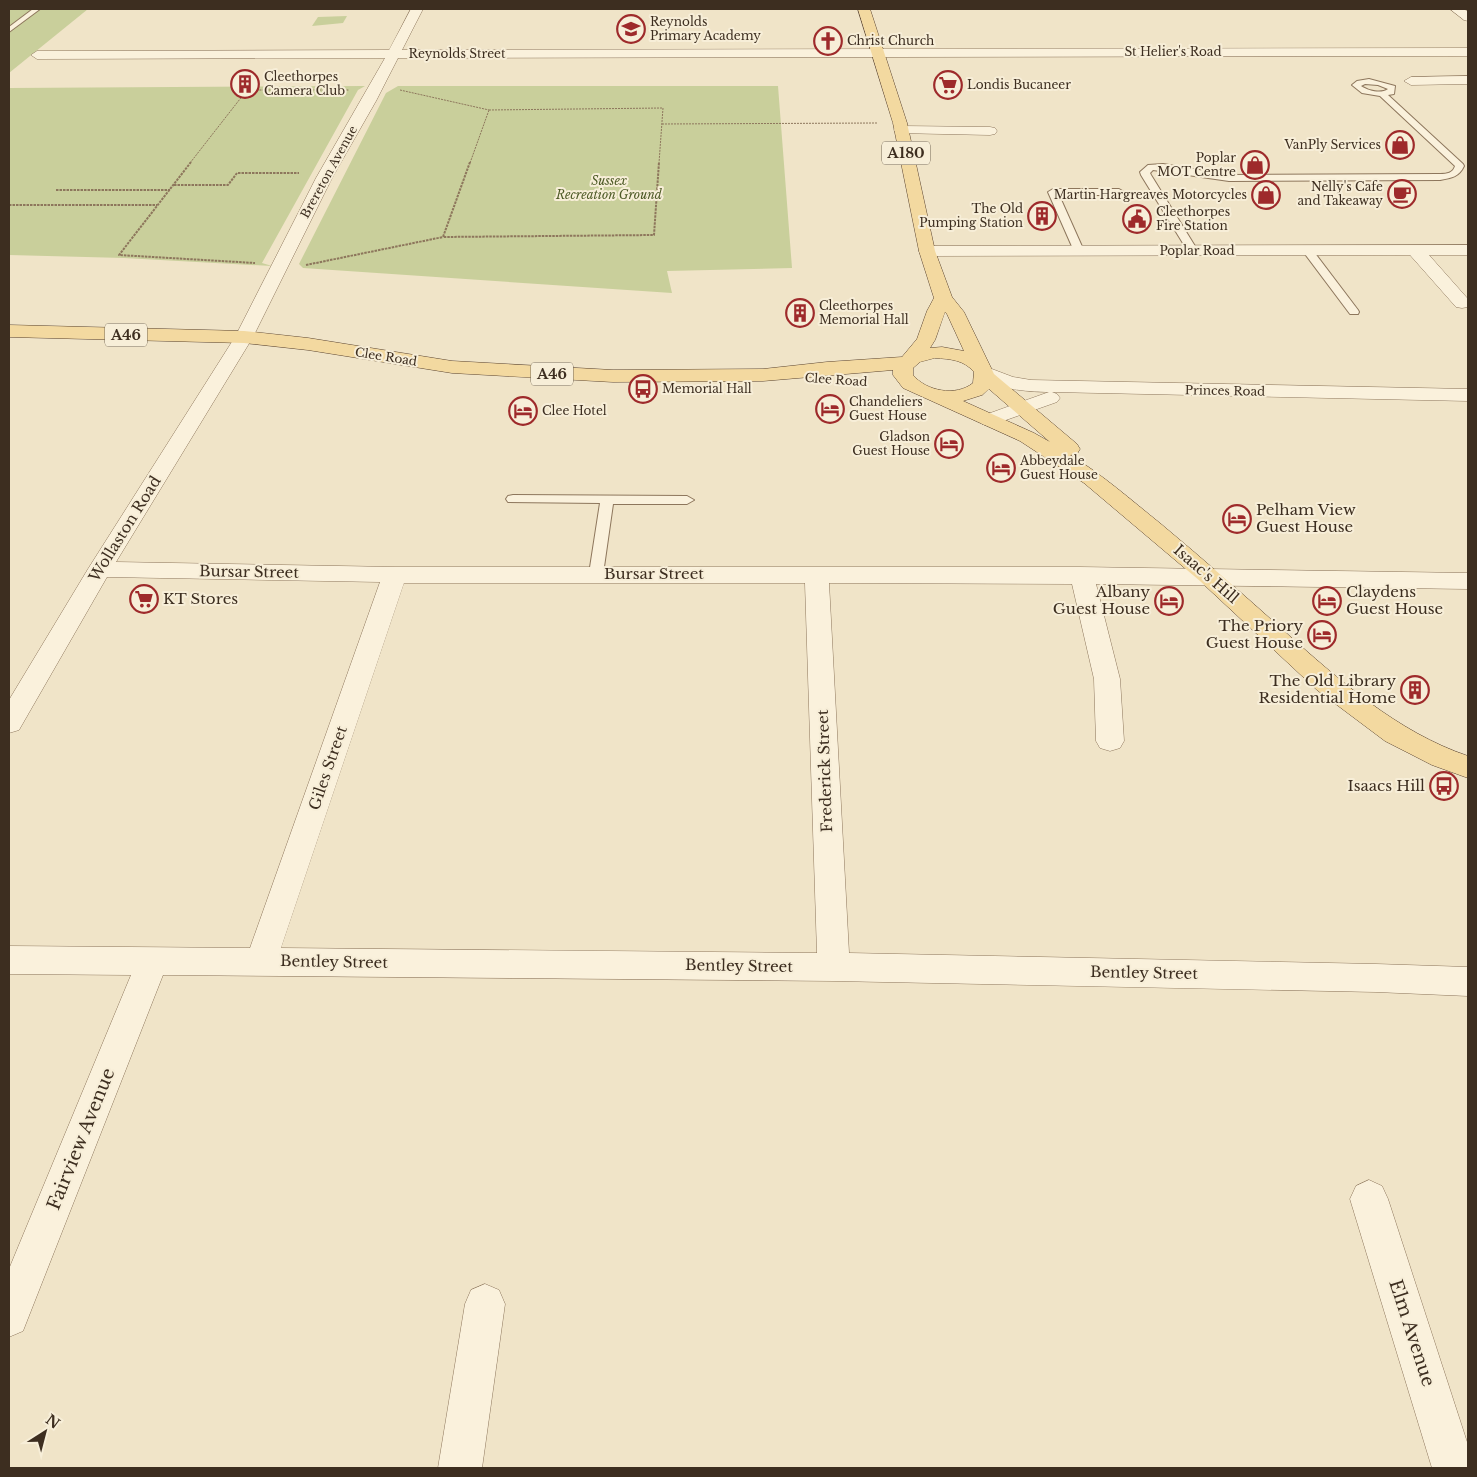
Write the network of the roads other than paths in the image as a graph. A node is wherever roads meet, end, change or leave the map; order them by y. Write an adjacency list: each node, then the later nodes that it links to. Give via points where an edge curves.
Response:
1 (37, 9): 6 (lane)
2 (417, 9): 9 (street, Brereton Avenue)
3 (864, 9): 7 (main road, A180)
4 (1456, 9): 5 (street)
5 (1468, 17)
6 (9, 30)
7 (877, 52): 8 (street, St Helier's Road); 9 (street, Reynolds Street); 16 (main road, A180)
8 (1468, 52)
9 (394, 54): 10 (street, Reynolds Street); 29 (street, Brereton Avenue, via 327,174)
10 (37, 55)
11 (1451, 80): 12 (street); 13 (street); 15 (street)
12 (1468, 80)
13 (1411, 81)
14 (1382, 94): 24 (lane, via 1460,166 1458,171 1440,177 1242,178 1151,167 1146,175)
15 (1468, 96)
16 (901, 127): 17 (street); 22 (main road, A180)
17 (990, 131)
18 (1119, 192): 23 (lane, via 1053,192)
19 (1307, 250): 20 (street, Poplar Road); 24 (street, Poplar Road); 27 (lane)
20 (1415, 250): 21 (street, Poplar Road); 26 (street)
21 (1468, 250)
22 (927, 251): 23 (street, Poplar Road); 25 (main road, A180)
23 (1079, 251): 24 (street, Poplar Road)
24 (1193, 251)
25 (944, 298): 30 (main road, via 926,340); 31 (main road, A180, via 955,312)
26 (1462, 303)
27 (1354, 312)
28 (9, 331): 29 (main road, Clee Road / A46)
29 (244, 337): 32 (main road, Clee Road / A46, via 452,367 519,372 657,377); 43 (street, Wollaston Road)
30 (908, 361): 31 (main road, A46, via 935,352 949,353 974,361); 32 (main road, Clee Road / A46); 33 (main road, via 901,370)
31 (984, 372): 34 (street, Princes Road, via 1008,382 1031,386); 35 (main road, A46, via 984,383 979,389 970,393); 37 (main road, Isaac's Hill)
32 (763, 375): 33 (main road, Clee Road / A46)
33 (909, 385): 35 (main road, A46)
34 (1093, 388): 36 (street, Princes Road); 37 (street)
35 (933, 395): 38 (main road, Isaac's Hill)
36 (1468, 395)
37 (1023, 408): 38 (street); 39 (main road, Isaac's Hill, via 1069,449)
38 (989, 420): 39 (main road, Isaac's Hill, via 1027,437)
39 (1092, 478): 48 (main road, Isaac's Hill)
40 (513, 499): 41 (lane)
41 (607, 499): 42 (lane); 44 (lane)
42 (687, 500)
43 (100, 569): 46 (street, Bursar Street); 50 (street, Wollaston Road)
44 (596, 574): 45 (street, Bursar Street); 46 (street, Bursar Street)
45 (817, 574): 47 (street, Bursar Street); 56 (street, Frederick Street)
46 (395, 575): 55 (street, Giles Street)
47 (1080, 575): 48 (street, Bursar Street); 51 (street, via 1086,588 1107,679)
48 (1208, 576): 49 (street, Bursar Street); 52 (main road, Isaac's Hill, via 1326,683 1388,728 1442,758)
49 (1468, 582)
50 (9, 723)
51 (1110, 741)
52 (1468, 767)
53 (9, 960): 54 (street, Bentley Street)
54 (153, 961): 55 (street, Bentley Street); 60 (street, Fairview Avenue)
55 (261, 961): 56 (street, Bentley Street)
56 (834, 967): 57 (street, Bentley Street)
57 (1468, 982)
58 (1369, 1199): 62 (street, Elm Avenue)
59 (485, 1304): 61 (street)
60 (9, 1317)
61 (460, 1468)
62 (1454, 1468)

